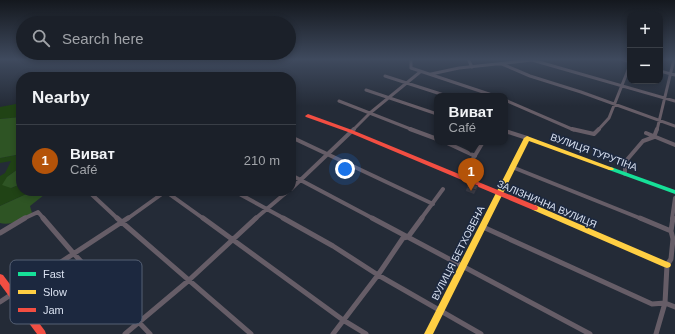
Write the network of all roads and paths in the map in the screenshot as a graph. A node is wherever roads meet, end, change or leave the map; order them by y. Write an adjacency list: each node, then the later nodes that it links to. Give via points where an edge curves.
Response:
1 (416, 75): 8 (street)
2 (434, 75): 12 (street)
3 (527, 75): 18 (street)
4 (582, 75): 9 (street)
5 (626, 75): 9 (street)
6 (673, 75): 14 (street)
7 (385, 76): 8 (street)
8 (405, 82): 11 (street); 13 (street)
9 (621, 86): 14 (street); 18 (street)
10 (366, 90): 13 (street)
11 (438, 93)
12 (486, 93)
13 (388, 97): 19 (street); 20 (street)
14 (666, 99): 17 (street); 22 (street)
15 (339, 101): 19 (street)
16 (508, 101): 18 (street, via 590,135 609,118)
17 (675, 101)
18 (614, 103): 22 (street)
19 (370, 113): 24 (street); 28 (street)
20 (434, 113)
21 (308, 116): 24 (street, ЗАЛІЗНИЧНА ВУЛИЦЯ)
22 (660, 120): 23 (street); 27 (street)
23 (675, 126)
24 (350, 131): 34 (street); 38 (street, ЗАЛІЗНИЧНА ВУЛИЦЯ)
25 (508, 132): 29 (street, ВУЛИЦЯ ТУРУТІНА)
26 (646, 133): 27 (street)
27 (654, 137): 33 (street); 37 (street, via 643,142 625,162)
28 (434, 138)
29 (527, 138): 36 (street, ВУЛИЦЯ БЕТХОВЕНА); 37 (street, ВУЛИЦЯ ТУРУТІНА)
30 (296, 139): 34 (street)
31 (451, 145): 35 (street)
32 (480, 145): 35 (street)
33 (675, 145)
34 (328, 153): 40 (street); 51 (street)
35 (475, 156): 38 (street)
36 (512, 167): 44 (street, ВУЛИЦЯ БЕТХОВЕНА); 55 (street)
37 (625, 174): 43 (street, ВУЛИЦЯ ТУРУТІНА)
38 (462, 177): 44 (street, ЗАЛІЗНИЧНА ВУЛИЦЯ)
39 (296, 178): 40 (street)
40 (300, 180): 41 (street); 57 (street)
41 (296, 184)
42 (443, 189): 51 (street)
43 (675, 192)
44 (499, 194): 54 (street, ВУЛИЦЯ БЕТХОВЕНА); 63 (street, ЗАЛІЗНИЧНА ВУЛИЦЯ)
45 (93, 196): 53 (street)
46 (158, 196): 53 (street)
47 (172, 196): 59 (street)
48 (243, 196): 52 (street)
49 (282, 196): 52 (street)
50 (675, 198): 55 (street)
51 (432, 204): 57 (street)
52 (268, 209): 59 (street); 65 (street)
53 (122, 223): 60 (street); 67 (street)
54 (483, 227): 64 (street, ВУЛИЦЯ БЕТХОВЕНА); 71 (street, via 652,304)
55 (671, 231): 58 (street)
56 (0, 233): 60 (street, via 38,212)
57 (408, 238): 64 (street); 65 (street, via 403,238)
58 (674, 239): 63 (street, via 671,259)
59 (231, 240): 67 (street); 75 (street)
60 (74, 254): 61 (street); 62 (street)
61 (65, 260)
62 (80, 260)
63 (667, 265): 71 (street)
64 (463, 266): 73 (street, ВУЛИЦЯ БЕТХОВЕНА); 87 (street)
65 (378, 275): 73 (street); 75 (street)
66 (0, 278): 68 (street)
67 (188, 281): 74 (street); 82 (street)
68 (10, 291)
69 (10, 295): 70 (street)
70 (0, 302)
71 (665, 303): 72 (street); 88 (street)
72 (675, 307)
73 (441, 310): 85 (street, ВУЛИЦЯ БЕТХОВЕНА); 86 (street)
74 (142, 319)
75 (343, 320): 83 (street); 84 (street)
76 (34, 324): 79 (street)
77 (137, 324): 80 (street)
78 (141, 324): 81 (street)
79 (42, 334)
80 (125, 334)
81 (150, 334)
82 (251, 334)
83 (333, 334)
84 (366, 334)
85 (428, 334)
86 (481, 334)
87 (590, 334)
88 (656, 334)

